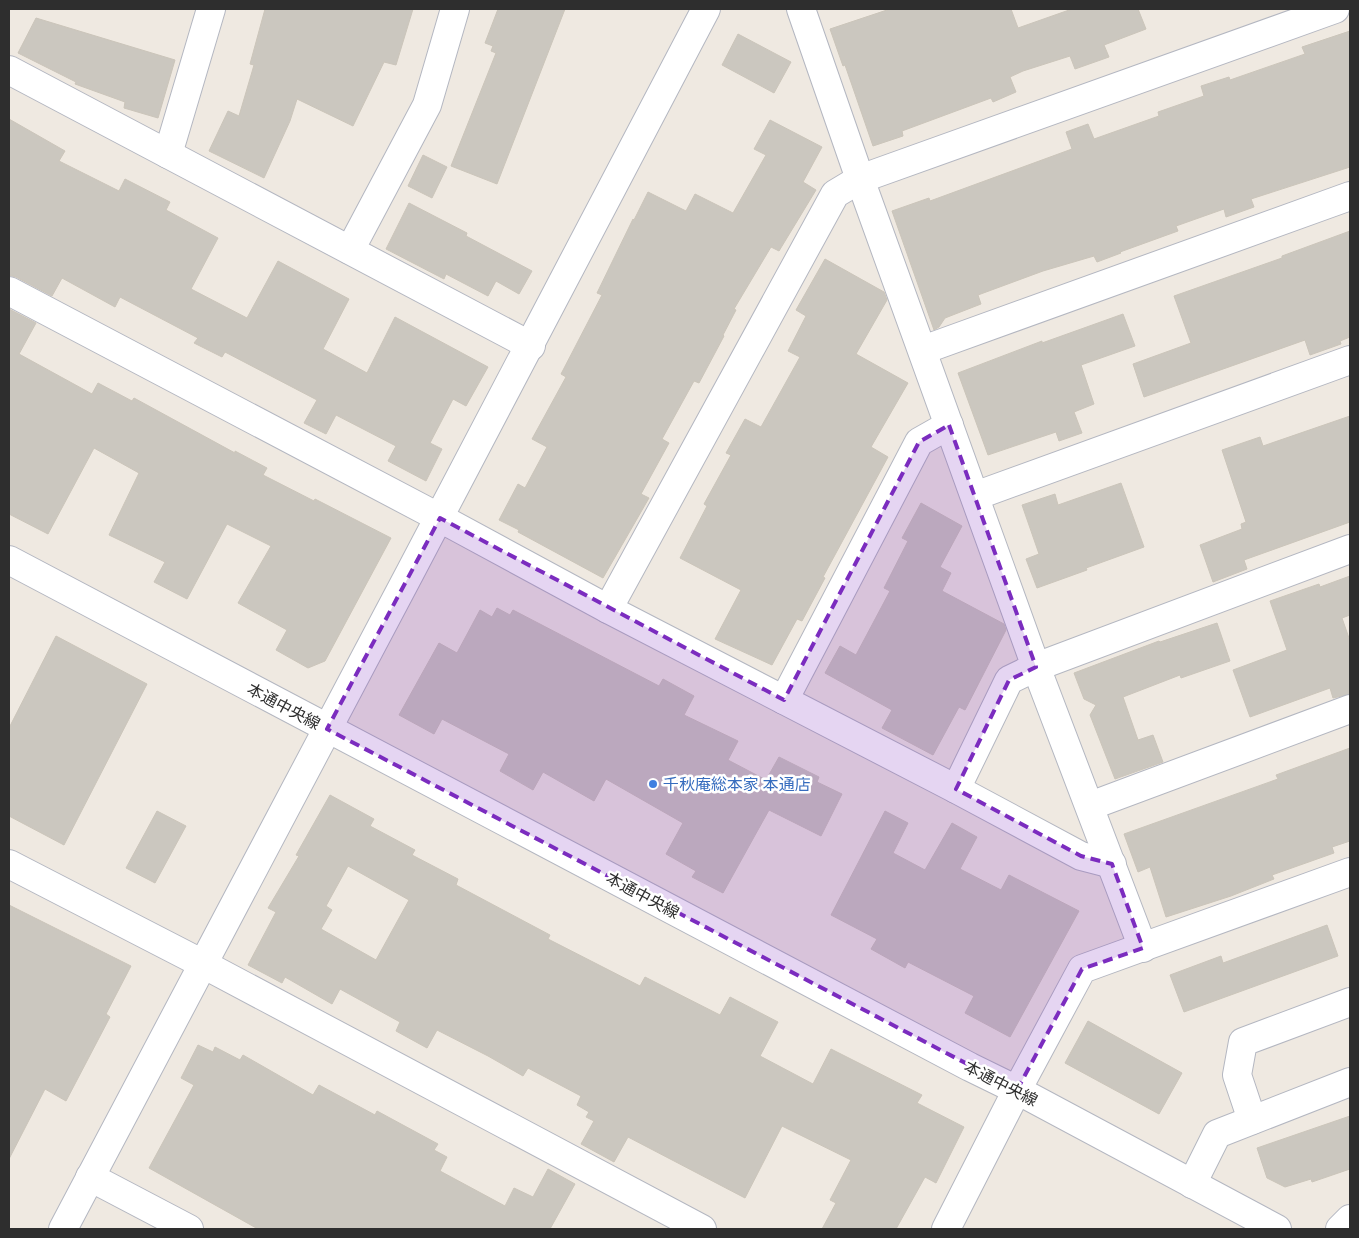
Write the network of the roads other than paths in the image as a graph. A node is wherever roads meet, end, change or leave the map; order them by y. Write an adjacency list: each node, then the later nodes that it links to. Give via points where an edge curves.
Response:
1 (211, 9): 7 (street)
2 (455, 9): 10 (street, via 427,105)
3 (706, 9): 12 (street)
4 (1335, 9): 8 (street)
5 (806, 10): 8 (street)
6 (9, 70): 7 (street)
7 (168, 154): 10 (street)
8 (860, 178): 13 (street); 20 (street, via 835,194)
9 (1350, 196): 13 (street)
10 (350, 250): 12 (street)
11 (9, 291): 17 (street)
12 (531, 346): 17 (street)
13 (923, 350): 15 (street)
14 (1350, 360): 16 (street)
15 (949, 425): 16 (street); 22 (street, via 919,442)
16 (975, 496): 21 (street)
17 (440, 518): 20 (street); 24 (street)
18 (1350, 549): 21 (street)
19 (9, 560): 24 (street, 本通中央線)
20 (608, 609): 22 (street)
21 (1036, 667): 25 (street, via 1009,680); 26 (street)
22 (784, 700): 25 (street)
23 (1350, 709): 26 (street)
24 (327, 729): 31 (street); 34 (street, 本通中央線)
25 (956, 789): 28 (street, via 1081,856)
26 (1090, 806): 28 (street)
27 (9, 864): 31 (street)
28 (1112, 864): 30 (street)
29 (1350, 872): 30 (street)
30 (1143, 948): 34 (street, via 1082,969)
31 (202, 964): 36 (street); 41 (street)
32 (1350, 1002): 35 (street, via 1243,1042 1237,1075)
33 (1350, 1082): 35 (street)
34 (1017, 1090): 37 (street, 本通中央線); 42 (street)
35 (1252, 1120): 37 (street, via 1217,1134)
36 (90, 1177): 39 (street); 40 (street)
37 (1192, 1184): 43 (street, 本通中央線)
38 (1350, 1219): 44 (street)
39 (63, 1229)
40 (189, 1229)
41 (702, 1229)
42 (946, 1229)
43 (1277, 1229)
44 (1340, 1229)

